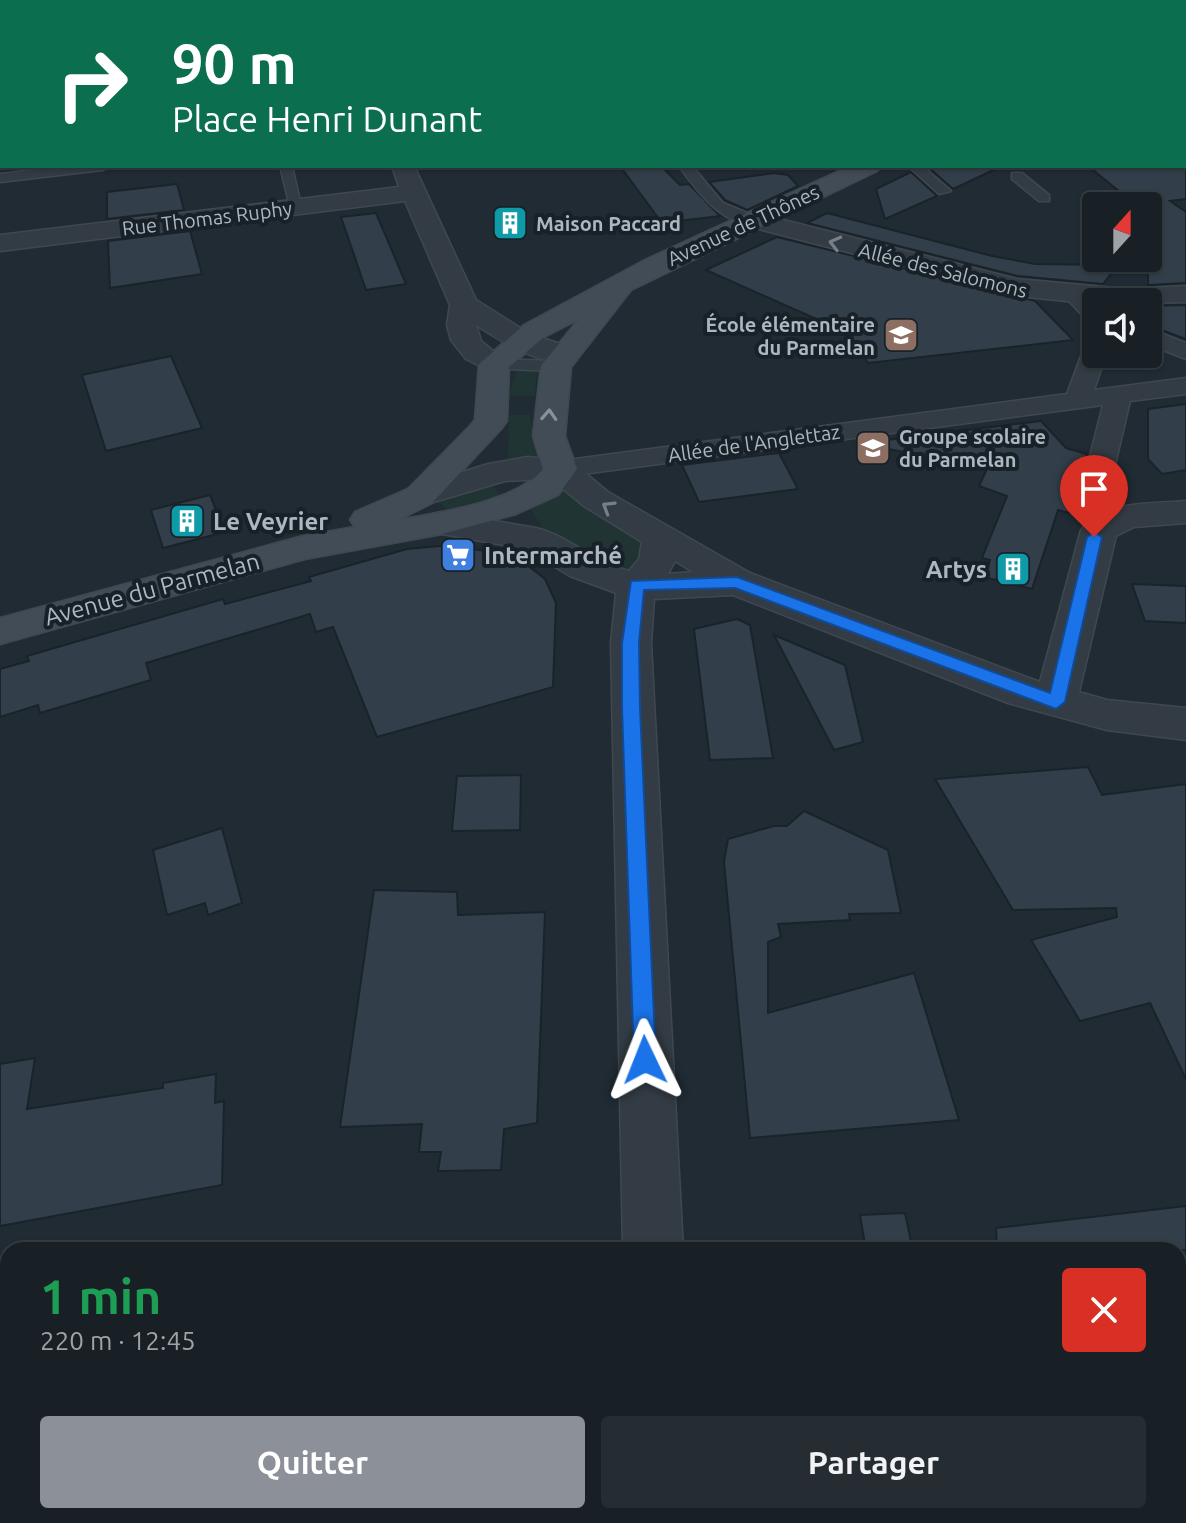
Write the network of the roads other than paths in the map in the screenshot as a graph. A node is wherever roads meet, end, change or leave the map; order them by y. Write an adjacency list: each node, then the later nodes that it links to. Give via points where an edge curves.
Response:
1 (86, 168): 8 (lane)
2 (287, 168): 12 (lane)
3 (403, 168): 10 (street)
4 (687, 168): 13 (lane, via 718,206)
5 (865, 168): 13 (main road, Avenue de Thônes)
6 (916, 168): 9 (lane)
7 (1017, 176): 11 (lane)
8 (0, 178)
9 (944, 191)
10 (414, 193): 12 (street, Rue Thomas Ruphy); 18 (street)
11 (1044, 198)
12 (297, 207): 14 (street, Rue Thomas Ruphy)
13 (752, 220): 15 (main road, Avenue de Thônes); 19 (street, Allée des Salomons, one-way to 13)
14 (0, 243)
15 (619, 287): 20 (main road, Avenue de Thônes); 23 (main road)
16 (1186, 294): 17 (street, Allée des Salomons)
17 (1162, 297)
18 (464, 305): 20 (street); 24 (street, via 459,323 464,337 478,356)
19 (1082, 305)
20 (520, 340): 23 (street); 24 (main road, Avenue de Thônes)
21 (1162, 341): 22 (street)
22 (1186, 352)
23 (559, 360): 24 (lane); 30 (main road, one-way to 23, via 549,436)
24 (494, 364): 29 (main road)
25 (1089, 368): 28 (street)
26 (1186, 386): 27 (street, Allée de l'Anglettaz)
27 (1119, 394): 28 (street, Allée de l'Anglettaz); 35 (street, via 1094,495)
28 (1078, 400): 30 (street, Allée de l'Anglettaz)
29 (491, 421): 31 (street); 33 (main road)
30 (560, 469): 31 (street); 32 (main road, Avenue du Parmelan, via 546,488); 36 (street, one-way to 30, via 574,485)
31 (500, 471): 32 (street); 33 (street)
32 (516, 502): 33 (main road, Avenue du Parmelan); 37 (street)
33 (431, 509): 37 (street); 40 (main road, Avenue du Parmelan)
34 (1175, 522): 35 (street, via 1127,517)
35 (1106, 524): 41 (street, via 1094,537)
36 (660, 537): 38 (street); 39 (street, via 655,568)
37 (536, 539): 39 (street, via 599,576)
38 (737, 582): 39 (street); 41 (street)
39 (636, 585): 43 (street, via 631,708)
40 (0, 631)
41 (1056, 702): 42 (street)
42 (1186, 724)
43 (653, 1242)

